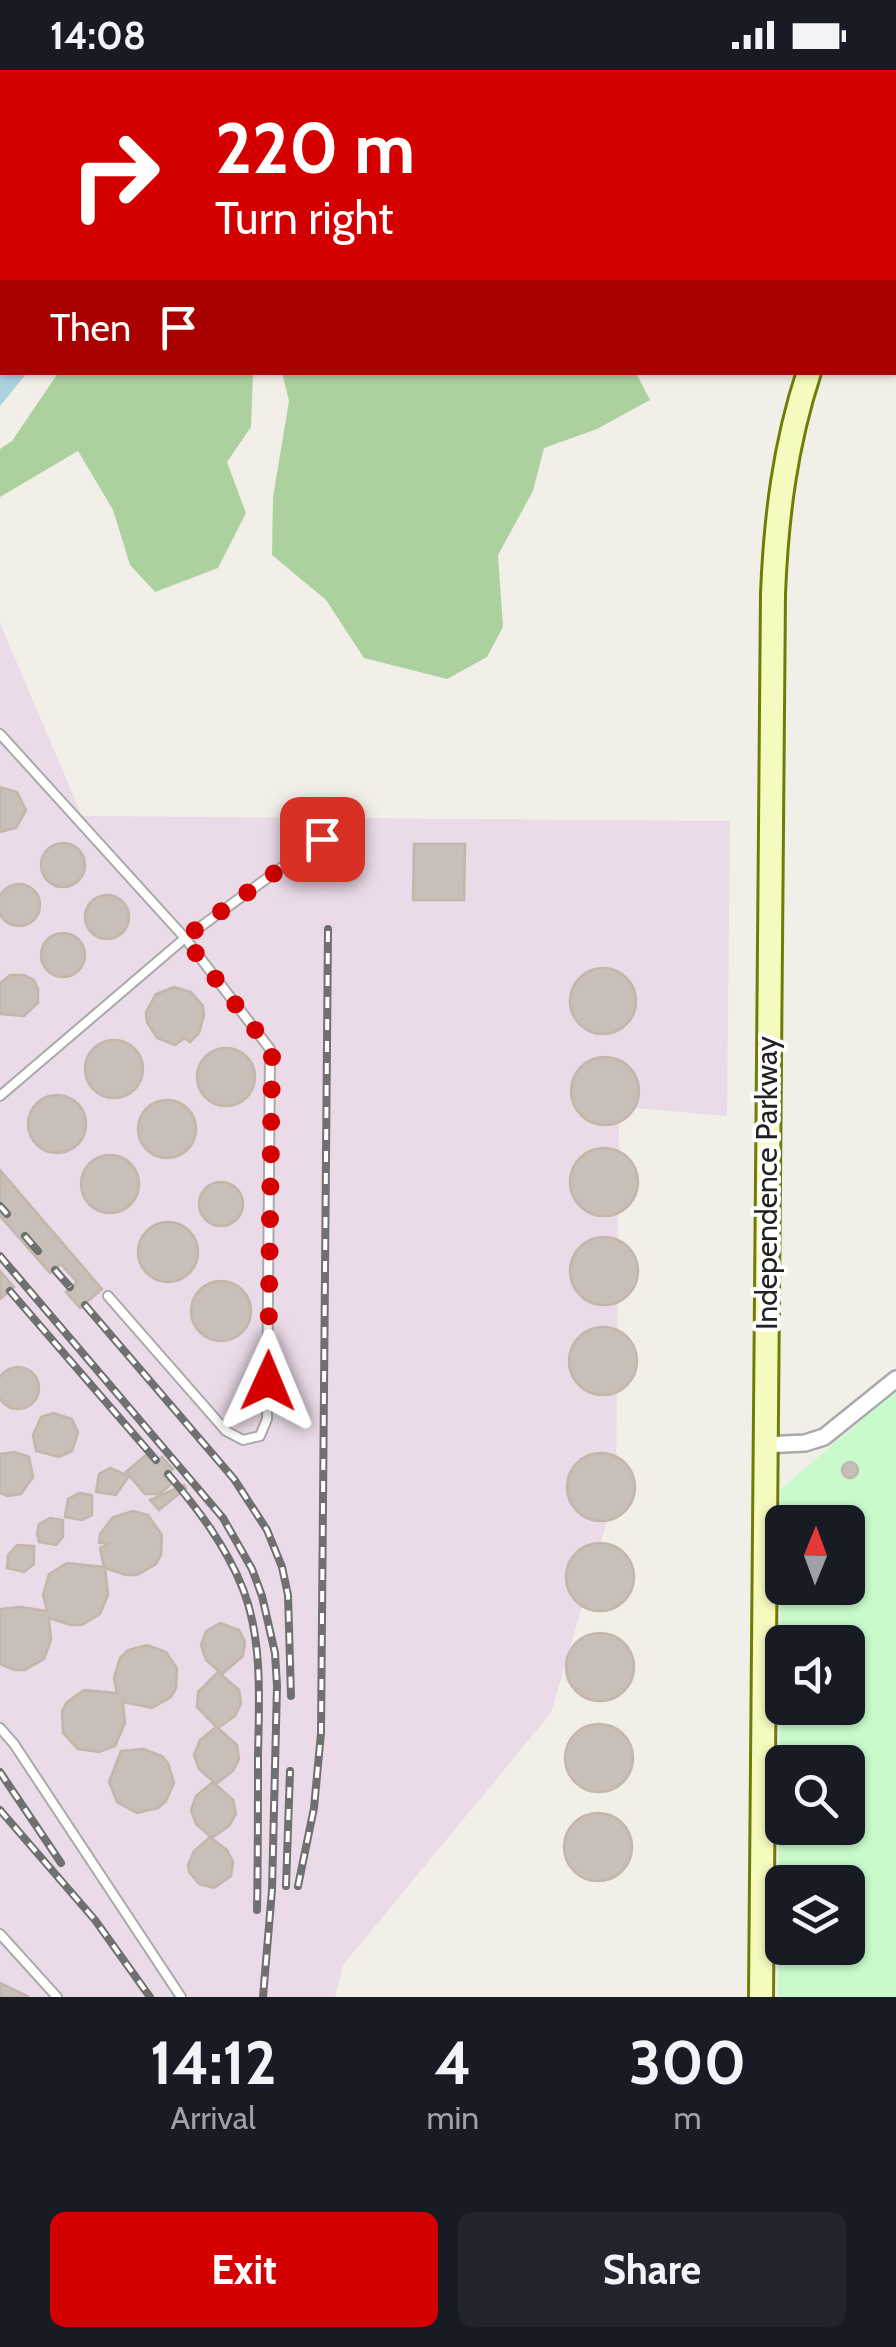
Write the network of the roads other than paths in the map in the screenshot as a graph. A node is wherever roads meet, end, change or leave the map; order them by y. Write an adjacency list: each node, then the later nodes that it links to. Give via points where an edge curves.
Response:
1 (809, 375): 8 (main road, Independence Parkway, via 786,462 775,551)
2 (0, 734): 4 (lane)
3 (322, 839): 4 (lane)
4 (184, 938): 5 (lane); 6 (lane, via 272,1056 267,1419 260,1436 243,1440 226,1430)
5 (0, 1096)
6 (108, 1296)
7 (896, 1380): 8 (street, via 824,1437)
8 (764, 1445): 13 (main road, Independence Parkway)
9 (0, 1728): 12 (lane)
10 (0, 1934): 11 (lane)
11 (56, 1997)
12 (181, 1997)
13 (762, 1997)

